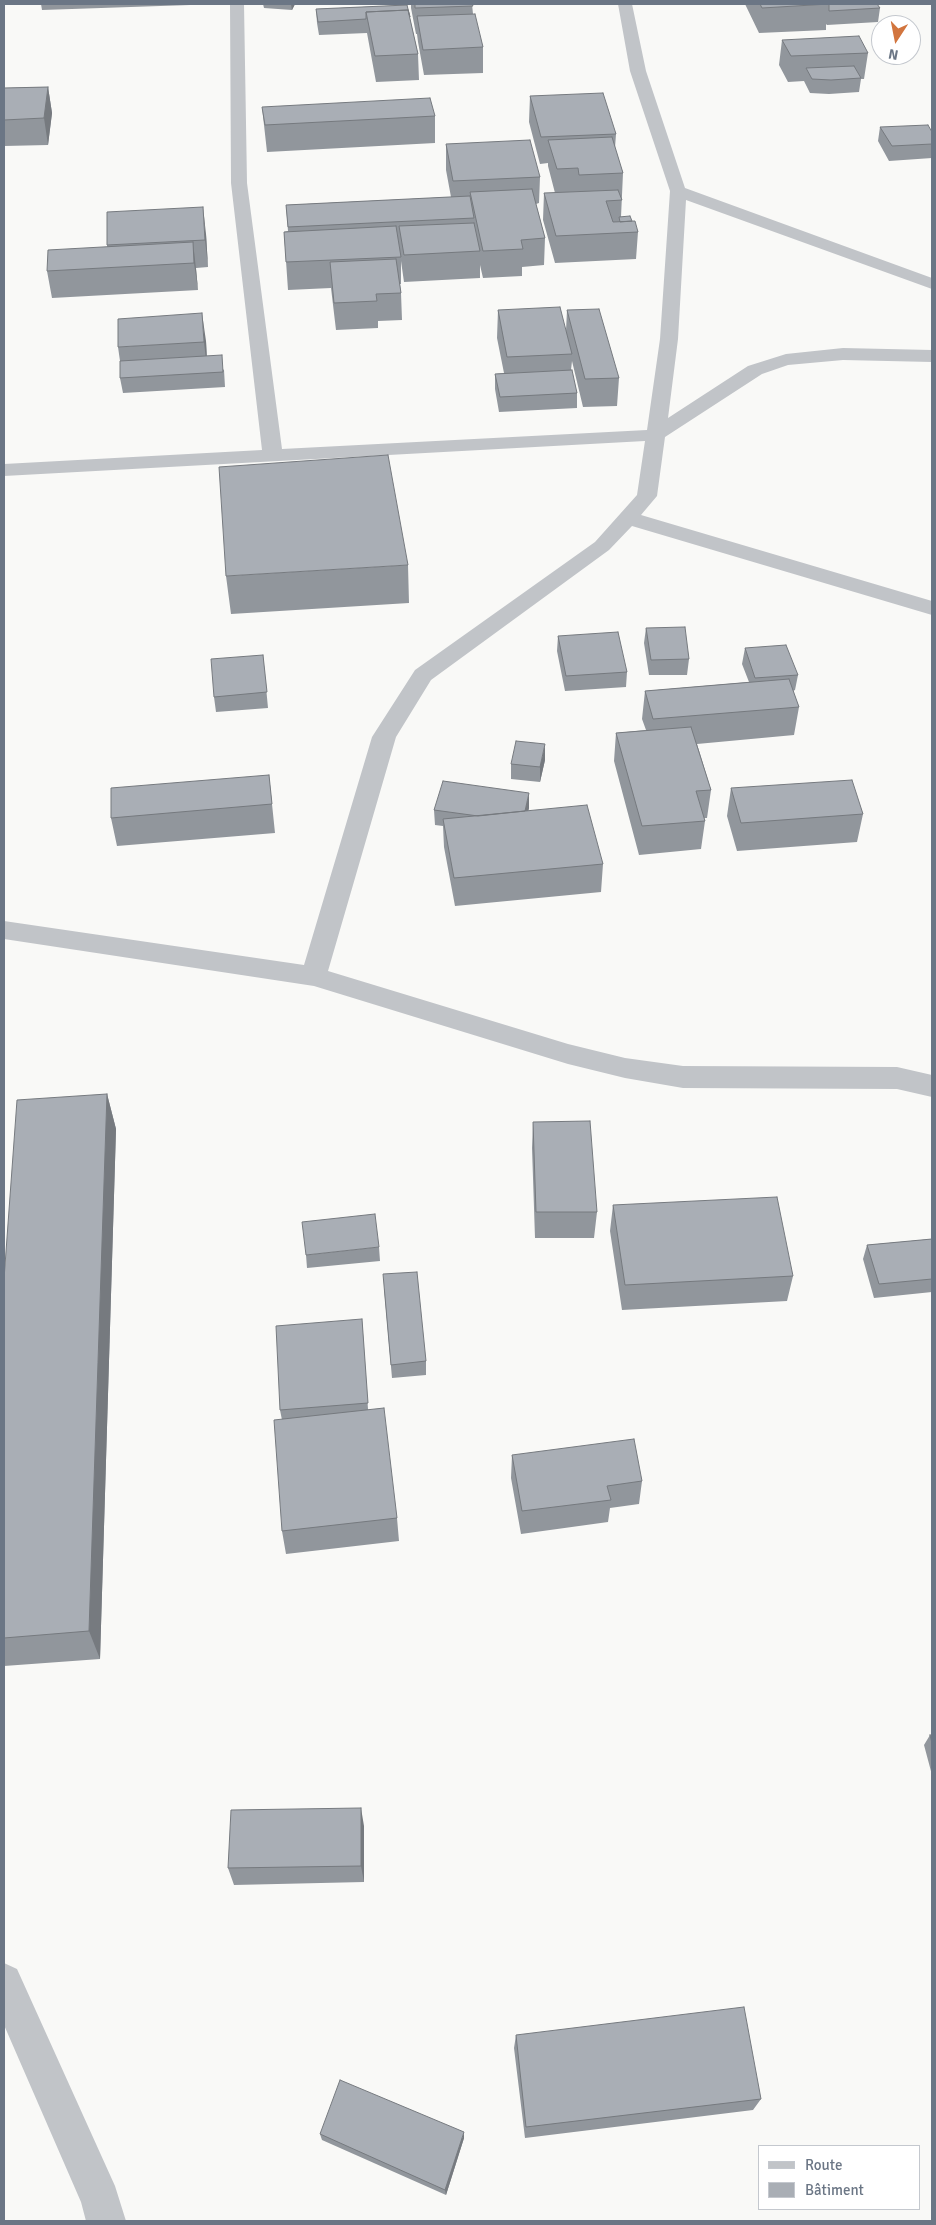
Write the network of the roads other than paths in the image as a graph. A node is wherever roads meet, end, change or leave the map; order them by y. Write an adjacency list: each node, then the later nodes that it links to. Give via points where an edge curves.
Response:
1 (236, 4): 7 (street, via 238,183)
2 (625, 4): 3 (street, via 638,71)
3 (678, 191): 4 (street); 6 (street, via 668,338)
4 (932, 284)
5 (932, 356): 6 (street, via 843,354 786,360 755,370)
6 (656, 435): 7 (street); 9 (street, via 647,496)
7 (273, 456): 8 (street)
8 (4, 470)
9 (628, 518): 10 (street); 12 (street, via 602,546 423,675 384,737)
10 (932, 608)
11 (4, 930): 12 (street)
12 (314, 976): 13 (street, via 568,1054 625,1068 683,1076 898,1078)
13 (932, 1086)
14 (4, 1982): 15 (street, via 101,2200)
15 (106, 2221)

